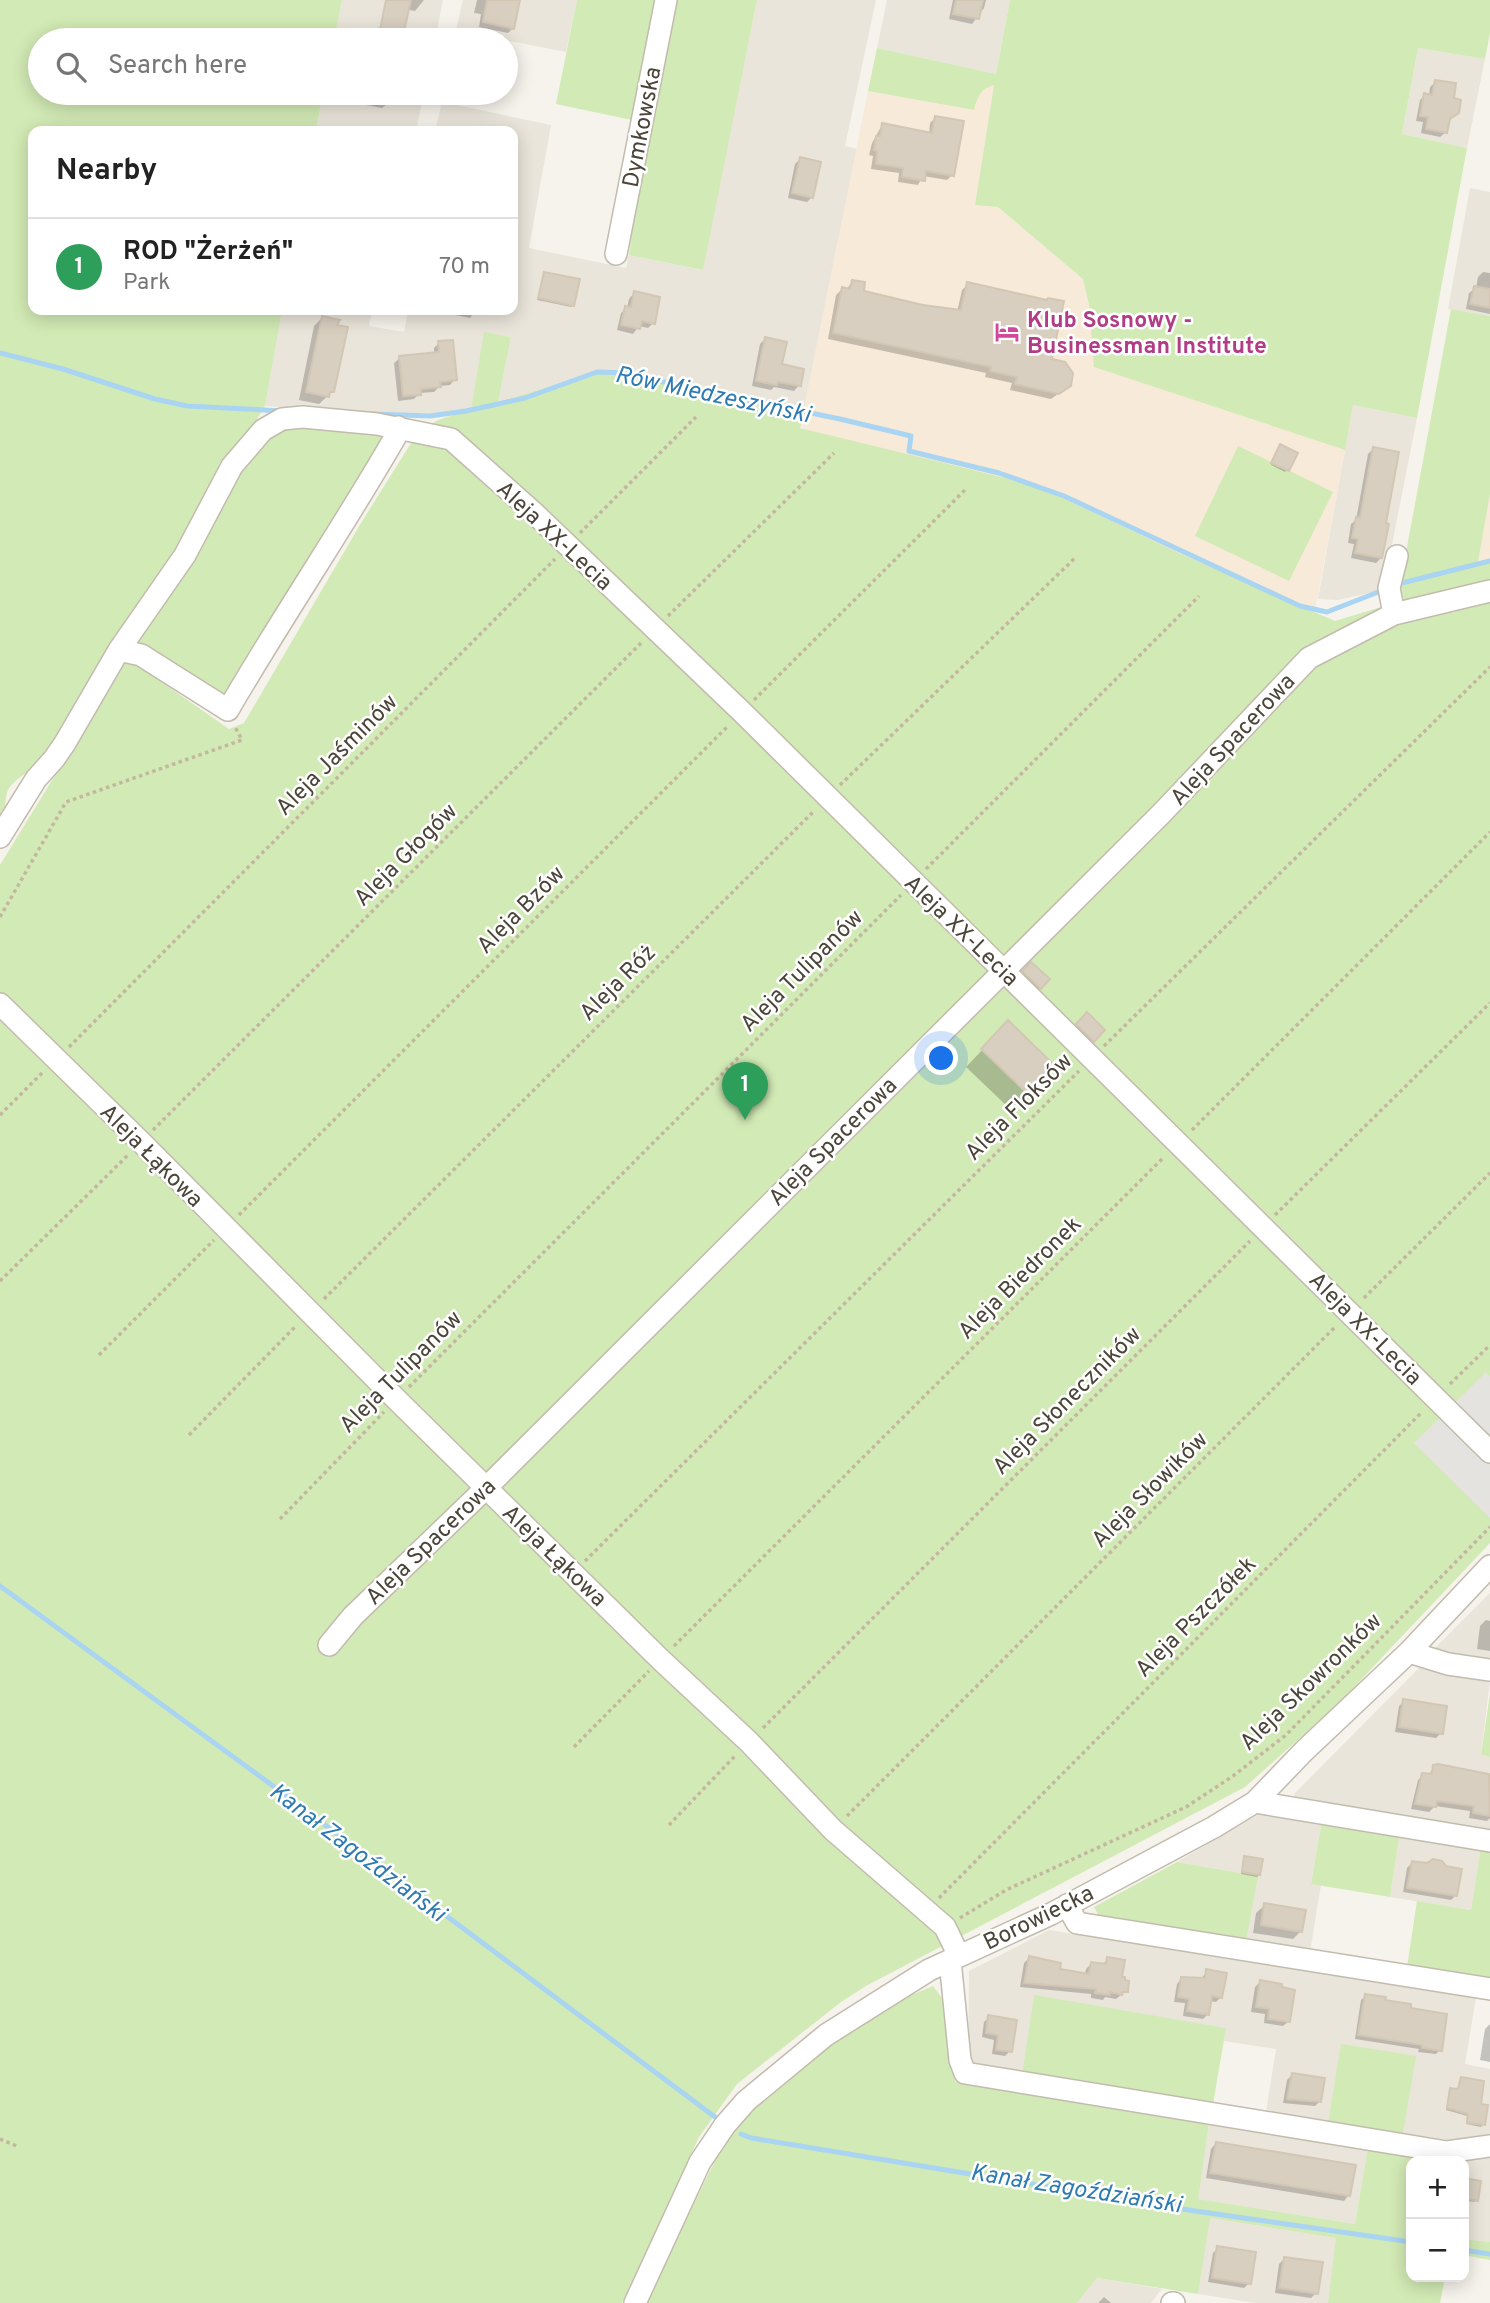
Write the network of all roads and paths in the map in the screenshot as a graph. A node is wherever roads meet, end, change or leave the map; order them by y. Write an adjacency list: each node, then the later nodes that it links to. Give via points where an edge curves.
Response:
1 (666, 0): 2 (street, Dymkowska)
2 (616, 254)
3 (696, 417): 7 (path, Aleja Jaśminów)
4 (408, 430): 7 (street, Aleja XX-Lecia, via 451,439); 14 (street, Aleja XX-Lecia, via 303,417 282,419 263,430 232,466 185,555); 16 (street, via 397,434)
5 (834, 453): 13 (path, Aleja Głogów)
6 (967, 488): 17 (path, Aleja Bzów)
7 (567, 546): 13 (street, Aleja XX-Lecia); 27 (path, Aleja Jaśminów)
8 (1397, 556): 12 (street, via 1389,588)
9 (1075, 558): 18 (path, Aleja Róż)
10 (1490, 591): 12 (street, Aleja Spacerowa)
11 (1199, 596): 21 (path, Aleja Tulipanów)
12 (1394, 614): 23 (street, Aleja Spacerowa, via 1309,658)
13 (655, 628): 17 (street, Aleja XX-Lecia); 29 (path, Aleja Głogów)
14 (119, 650): 16 (street, via 141,655); 20 (street, Aleja XX-Lecia, via 65,743)
15 (1490, 667): 26 (path, Aleja Floksów)
16 (228, 710): 22 (path, via 242,740 66,802)
17 (742, 712): 18 (street, Aleja XX-Lecia); 33 (path, Aleja Bzów)
18 (828, 797): 21 (street, Aleja XX-Lecia); 35 (path, Aleja Róż)
19 (1490, 832): 30 (path, Aleja Biedronek)
20 (0, 837)
21 (913, 882): 23 (street, Aleja XX-Lecia); 40 (path, Aleja Tulipanów)
22 (0, 917)
23 (1004, 971): 26 (street, Aleja XX-Lecia); 43 (street, Aleja Spacerowa)
24 (1490, 1003): 32 (path, Aleja Słoneczników)
25 (0, 1004): 27 (street, Aleja Łąkowa)
26 (1091, 1058): 30 (street, Aleja XX-Lecia); 47 (path, Aleja Floksów)
27 (56, 1060): 28 (path, Aleja Jaśminów); 29 (street, Aleja Łąkowa)
28 (0, 1115)
29 (141, 1142): 33 (street, Aleja Łąkowa); 34 (path, Aleja Głogów)
30 (1178, 1143): 32 (street, Aleja XX-Lecia); 50 (path, Aleja Biedronek)
31 (1490, 1173): 36 (path, Aleja Słowików)
32 (1263, 1227): 36 (street, Aleja XX-Lecia); 52 (path, Aleja Słoneczników)
33 (225, 1229): 35 (street, Aleja Łąkowa); 38 (path, Aleja Bzów)
34 (0, 1280)
35 (311, 1312): 40 (street, Aleja Łąkowa); 41 (path, Aleja Róż)
36 (1350, 1312): 39 (street, Aleja XX-Lecia); 56 (path, Aleja Słowików)
37 (1490, 1345): 39 (path, Aleja Pszczółek)
38 (99, 1355)
39 (1437, 1398): 42 (street, Aleja XX-Lecia); 59 (path, Aleja Pszczółek)
40 (396, 1399): 43 (street, Aleja Łąkowa); 44 (path, Aleja Tulipanów)
41 (188, 1435)
42 (1490, 1452)
43 (486, 1488): 47 (street, Aleja Łąkowa); 48 (street, Aleja Spacerowa, via 353,1616)
44 (280, 1519)
45 (1490, 1527): 60 (path, Aleja Skowronków, via 1286,1735 1233,1776 1186,1807 1006,1889)
46 (1490, 1566): 49 (street, Borowiecka)
47 (573, 1572): 50 (street, Aleja Łąkowa)
48 (329, 1645)
49 (1409, 1652): 51 (street); 54 (street, Borowiecka)
50 (660, 1660): 52 (street, Aleja Łąkowa); 53 (path, Aleja Biedronek)
51 (1490, 1671)
52 (749, 1742): 55 (path, Aleja Słoneczników); 56 (street, Aleja Łąkowa)
53 (574, 1747)
54 (1255, 1802): 57 (street); 58 (street, Borowiecka)
55 (669, 1825)
56 (833, 1830): 59 (street, Aleja Łąkowa)
57 (1490, 1841)
58 (1067, 1905): 61 (street, Borowiecka); 62 (street, via 1077,1923)
59 (925, 1912): 60 (street, Aleja Łąkowa)
60 (945, 1927): 61 (street, Aleja Łąkowa)
61 (955, 1958): 64 (street, via 960,2060 965,2073 1447,2152); 66 (street, Borowiecka, via 826,2035 746,2101 700,2162)
62 (1490, 1989)
63 (0, 2139): 65 (path)
64 (1490, 2146)
65 (19, 2147)
66 (635, 2303)

